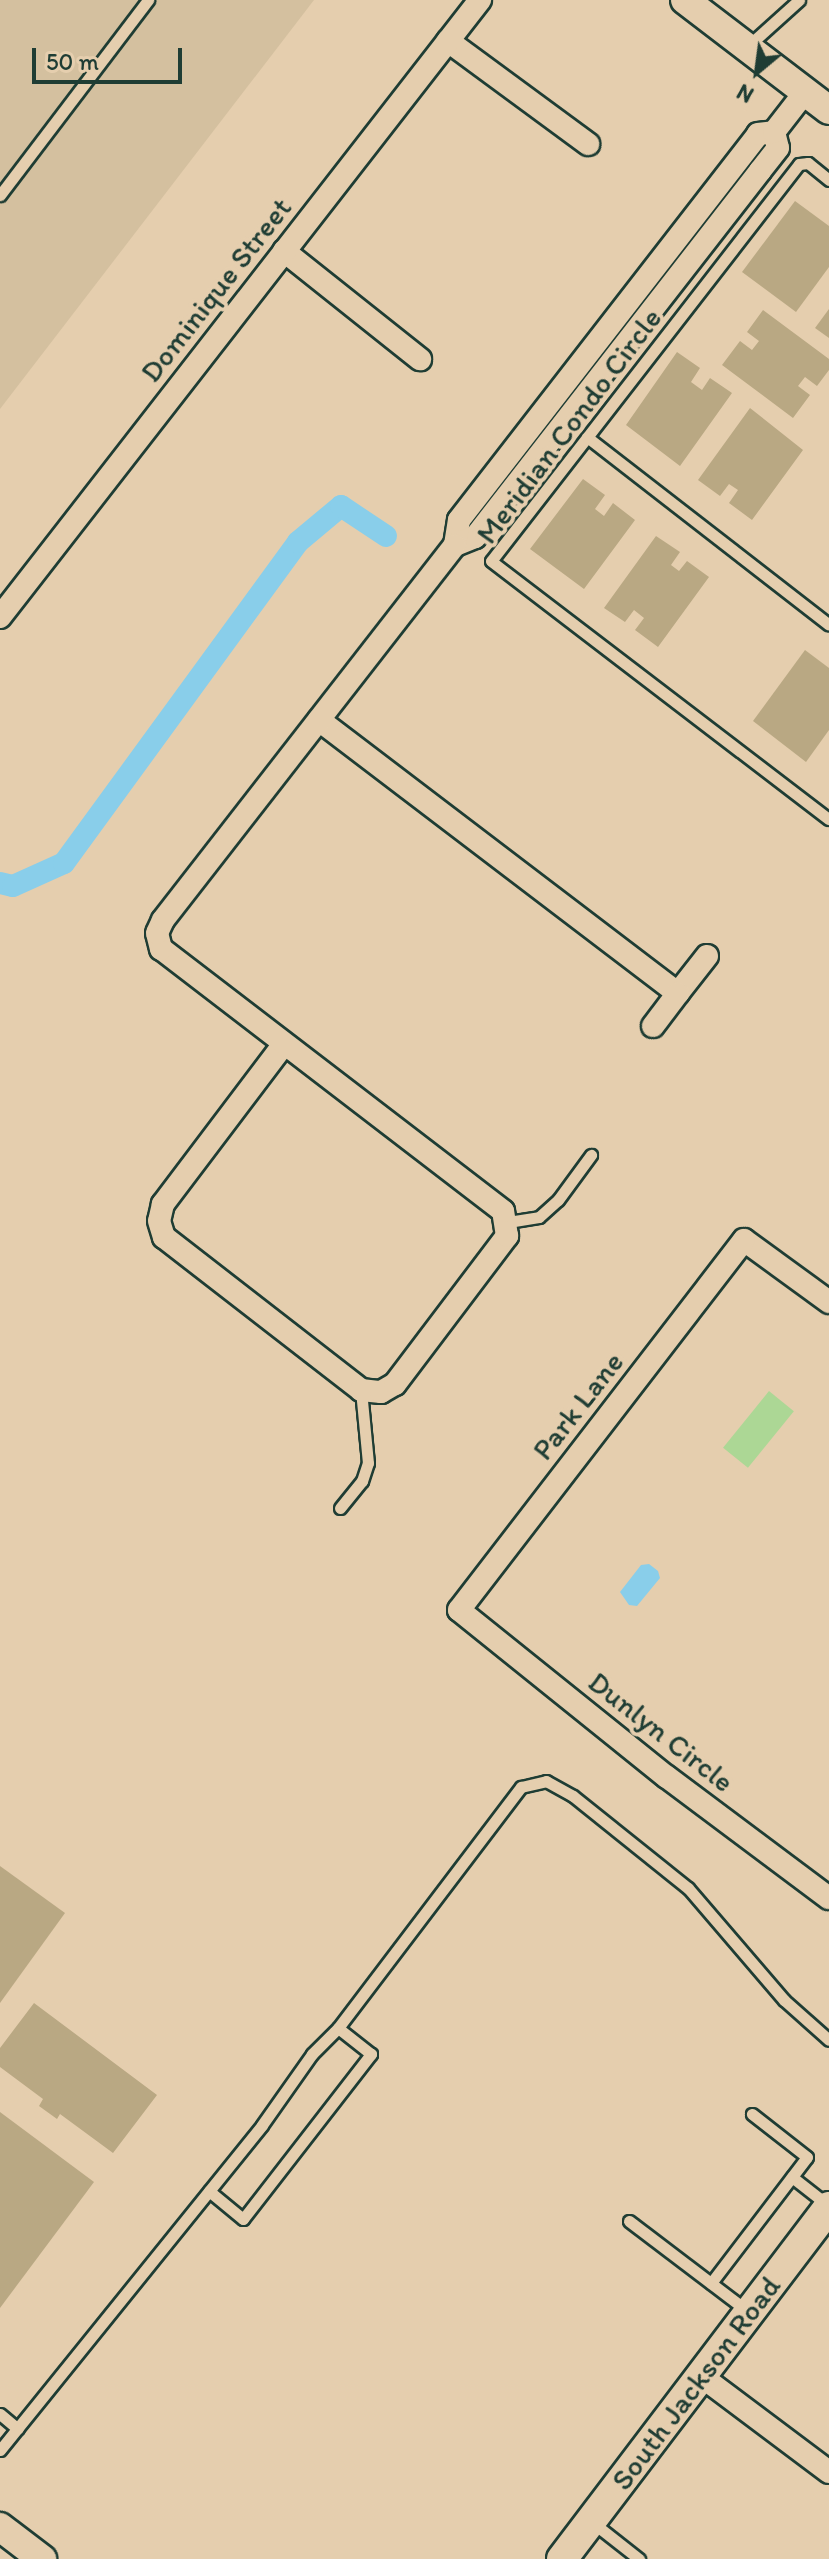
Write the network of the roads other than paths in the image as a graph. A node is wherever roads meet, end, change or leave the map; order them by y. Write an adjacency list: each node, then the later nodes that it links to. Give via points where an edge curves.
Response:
1 (148, 0): 15 (lane)
2 (480, 0): 5 (street, Dominique Street)
3 (685, 0): 6 (street)
4 (799, 0): 6 (lane)
5 (448, 41): 10 (street); 17 (street, Dominique Street)
6 (747, 48): 7 (street)
7 (805, 92): 8 (street); 9 (street)
8 (829, 110)
9 (774, 132): 11 (street, via 758,134); 12 (street, via 778,148)
10 (588, 144)
11 (741, 156): 12 (street); 18 (street)
12 (760, 171): 18 (street)
13 (0, 173): 15 (lane)
14 (829, 180): 20 (lane, Meridian Condo Circle, via 808,163 799,164)
15 (11, 181): 16 (lane)
16 (0, 195)
17 (284, 251): 19 (street); 21 (street, Dominique Street)
18 (626, 324): 23 (street, via 459,520 455,545)
19 (420, 359)
20 (587, 437): 22 (lane); 24 (lane, Meridian Condo Circle, via 491,561)
21 (0, 617)
22 (829, 625)
23 (319, 720): 26 (street); 28 (street, via 157,933 161,949)
24 (829, 819)
25 (707, 956): 26 (street)
26 (678, 993): 27 (street)
27 (653, 1026)
28 (284, 1044): 30 (street, via 503,1211); 32 (street, via 163,1204 159,1221 164,1237)
29 (591, 1155): 30 (lane, via 539,1217)
30 (508, 1222): 32 (street, via 507,1236 395,1384 381,1392)
31 (829, 1302): 34 (street, Park Lane, via 744,1240)
32 (361, 1390): 33 (lane, via 368,1463 362,1481)
33 (340, 1508)
34 (459, 1610): 35 (street, Dunlyn Circle, via 667,1777)
35 (829, 1898)
36 (338, 2028): 37 (lane, via 521,1787 546,1781 573,1796 688,1888 784,2000); 40 (lane, via 312,2054); 40 (lane, via 371,2054 243,2219)
37 (829, 2040)
38 (752, 2114): 39 (lane, via 807,2157)
39 (792, 2177): 41 (lane); 43 (lane)
40 (209, 2191): 47 (lane)
41 (829, 2206): 44 (main road, South Jackson Road)
42 (629, 2221): 43 (lane)
43 (711, 2283): 44 (lane)
44 (749, 2312): 45 (main road, South Jackson Road)
45 (701, 2376): 49 (street); 50 (main road, South Jackson Road)
46 (0, 2414): 47 (lane)
47 (18, 2429): 48 (lane)
48 (0, 2450)
49 (829, 2472)
50 (591, 2521): 53 (main road, South Jackson Road); 54 (lane)
51 (0, 2527): 52 (street)
52 (42, 2559)
53 (562, 2559)
54 (639, 2559)

